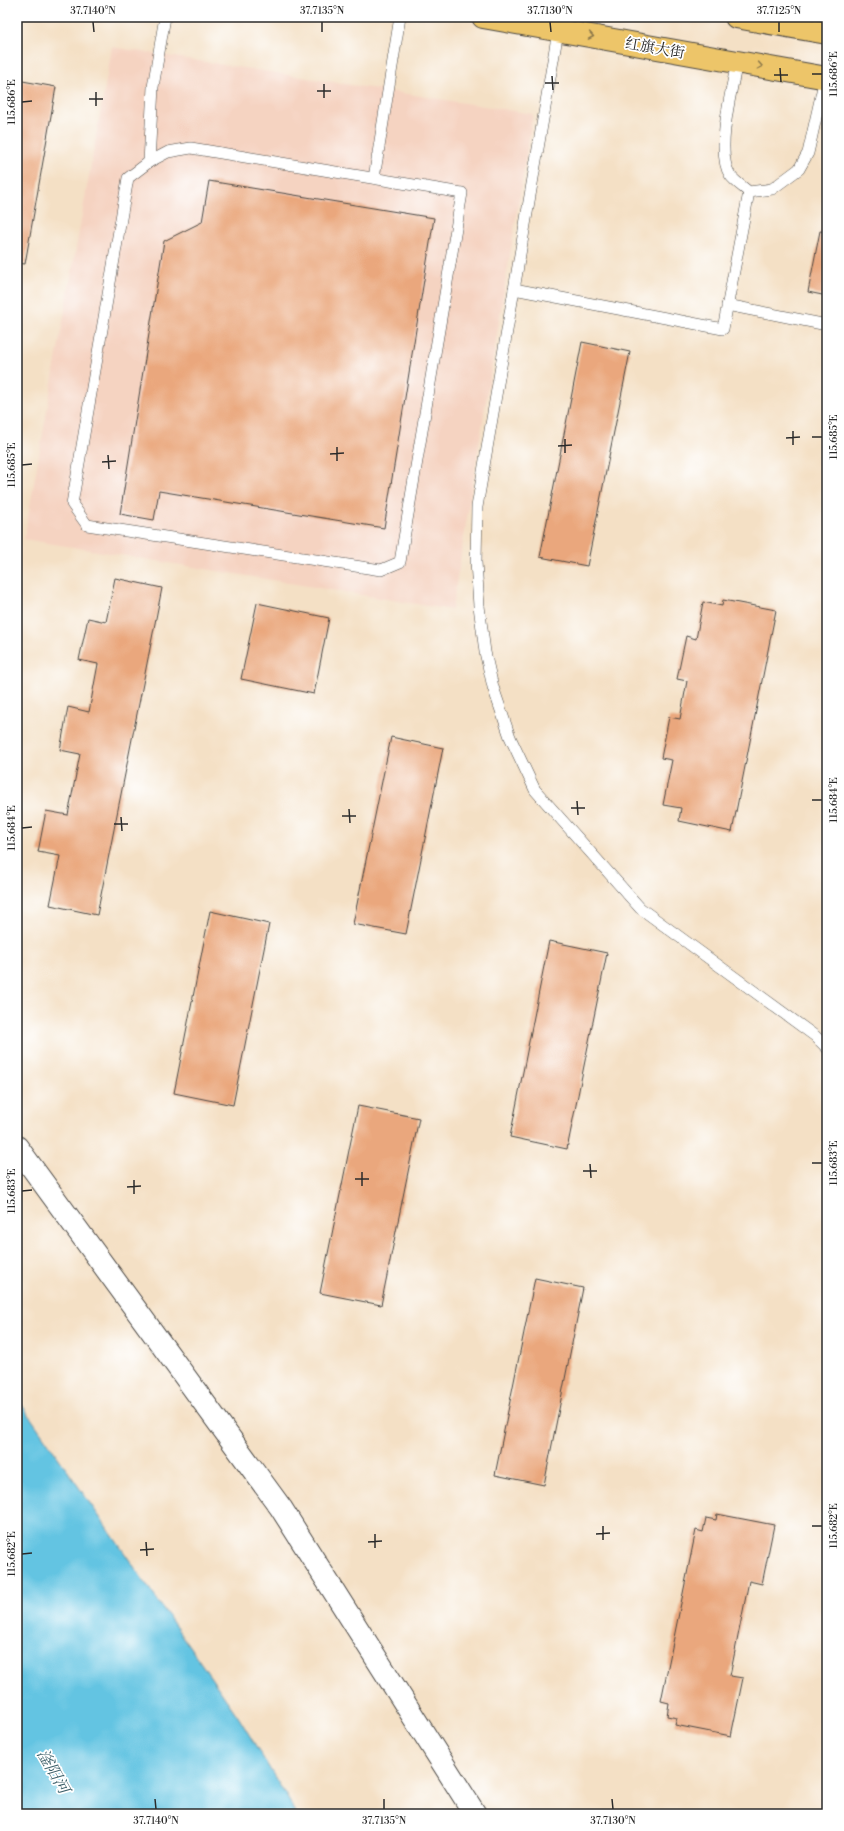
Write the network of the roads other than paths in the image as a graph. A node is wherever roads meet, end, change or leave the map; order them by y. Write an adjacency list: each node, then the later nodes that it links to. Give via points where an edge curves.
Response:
1 (165, 17): 9 (lane, via 153,87)
2 (400, 17): 10 (lane)
3 (483, 17): 5 (main road, 红旗大街)
4 (736, 17): 6 (main road)
5 (558, 31): 7 (main road, 红旗大街, one-way to 7); 12 (lane)
6 (827, 33)
7 (737, 62): 8 (main road, 红旗大街, one-way to 8); 11 (lane, via 724,141 724,158 730,175)
8 (826, 78): 11 (lane, via 808,153 799,169 772,189)
9 (149, 162): 10 (lane, via 168,152 191,148); 10 (lane, via 128,178 72,504 87,525 381,570 400,562 462,193)
10 (374, 178)
11 (748, 192): 13 (lane)
12 (514, 289): 13 (lane, via 723,329); 15 (lane, via 477,507 476,562 485,652 493,687 510,737 535,790 640,908 815,1036)
13 (727, 305): 14 (lane)
14 (827, 325)
15 (827, 1048)
16 (17, 1147): 17 (street, via 281,1508)
17 (475, 1814)

